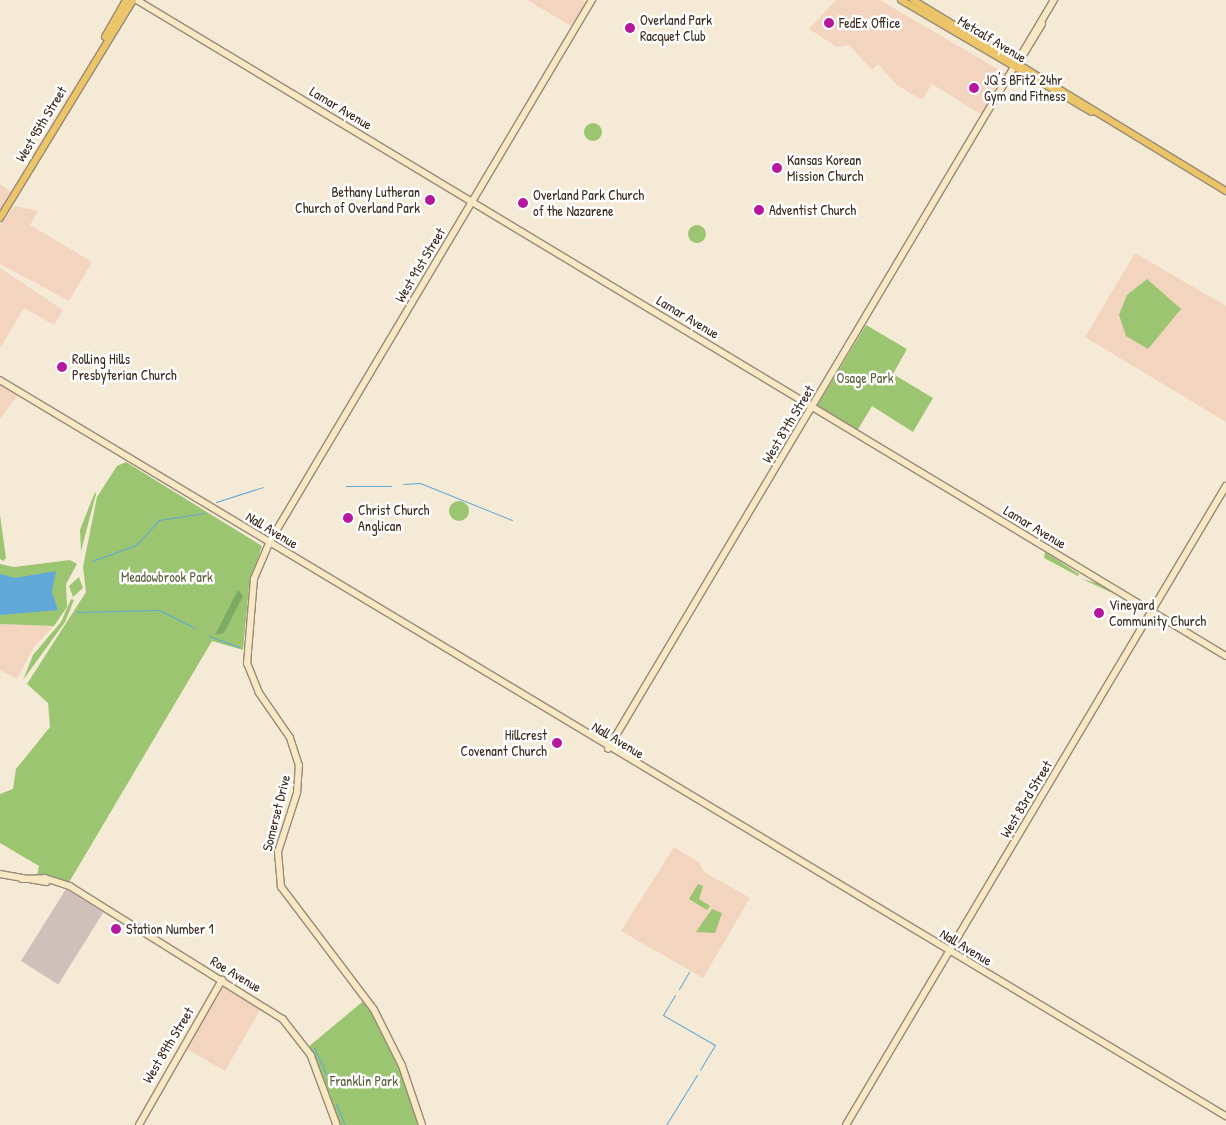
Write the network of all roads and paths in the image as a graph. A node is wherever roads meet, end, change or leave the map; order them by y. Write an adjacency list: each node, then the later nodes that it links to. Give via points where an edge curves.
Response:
1 (126, 0): 8 (main road, West 95th Street)
2 (133, 0): 8 (main road, West 95th Street)
3 (137, 0): 11 (street, Lamar Avenue)
4 (592, 0): 11 (street, West 91st Street)
5 (901, 0): 9 (main road, Metcalf Avenue)
6 (913, 0): 9 (main road, Metcalf Avenue)
7 (1054, 0): 9 (street, West 87th Street)
8 (104, 43): 12 (main road, West 95th Street)
9 (1016, 64): 10 (main road, Metcalf Avenue); 14 (street, West 87th Street)
10 (1226, 191)
11 (472, 202): 14 (street, Lamar Avenue); 16 (street, West 91st Street)
12 (0, 218)
13 (0, 380): 16 (street, Nall Avenue)
14 (812, 407): 17 (street, Lamar Avenue); 19 (street, West 87th Street)
15 (1226, 486): 17 (street, West 83rd Street)
16 (269, 543): 19 (street, Nall Avenue); 26 (street, Somerset Drive, via 254,579 245,643 255,686 290,738 299,766 297,793 278,852 279,880 290,904 342,963 374,1010 402,1066)
17 (1152, 612): 18 (street, Lamar Avenue); 21 (street, West 83rd Street)
18 (1226, 656)
19 (608, 748): 21 (street, Nall Avenue)
20 (0, 874): 22 (street, Roe Avenue, via 72,888)
21 (949, 952): 23 (street, Nall Avenue); 27 (street, West 83rd Street)
22 (222, 980): 24 (street, West 89th Street); 25 (street, Roe Avenue, via 273,1012 297,1034 316,1065)
23 (1226, 1116)
24 (138, 1125)
25 (337, 1125)
26 (422, 1125)
27 (846, 1125)

